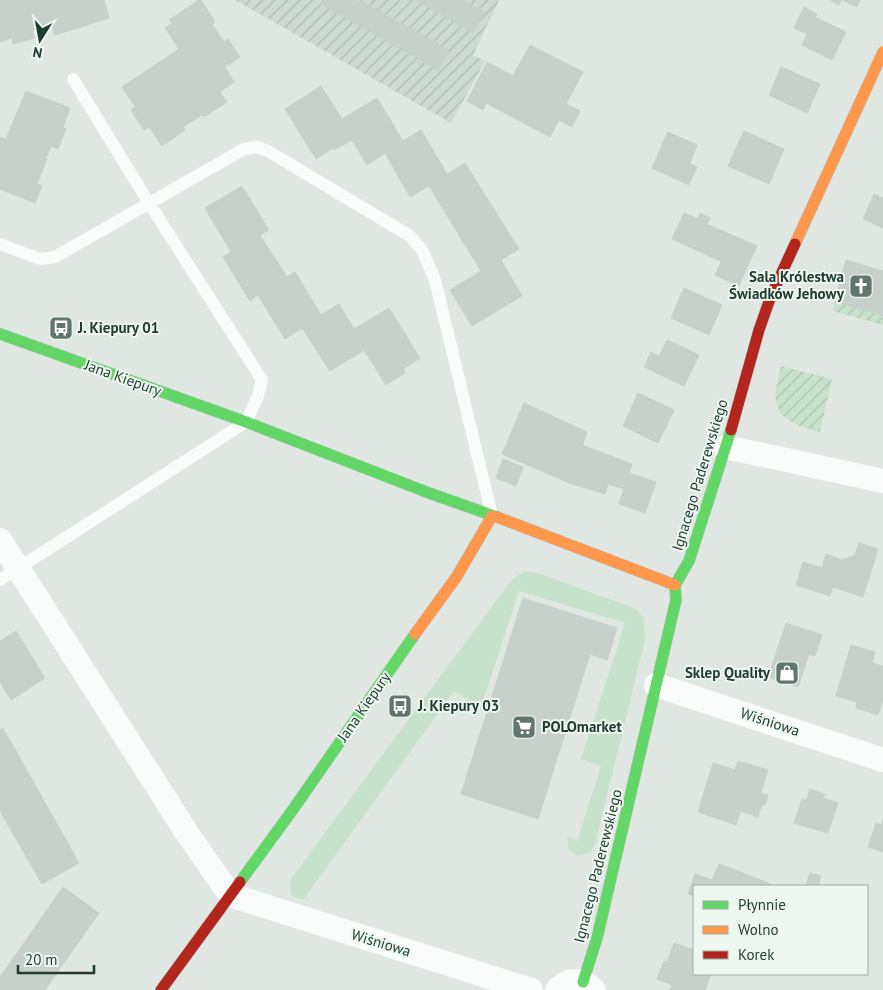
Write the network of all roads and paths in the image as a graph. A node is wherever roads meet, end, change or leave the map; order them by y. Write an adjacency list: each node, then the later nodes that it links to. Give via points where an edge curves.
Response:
1 (883, 52): 7 (street, Ignacego Paderewskiego, via 772,296 759,330)
2 (73, 79): 3 (lane)
3 (148, 204): 4 (lane, via 56,257 40,259); 6 (lane, via 262,380); 9 (lane, via 244,149 257,147 410,236 422,250 435,280)
4 (0, 244)
5 (0, 334): 6 (street, Jana Kiepury)
6 (246, 422): 9 (street, Jana Kiepury); 11 (lane)
7 (726, 447): 8 (street); 12 (street, Ignacego Paderewskiego, via 689,560)
8 (883, 481)
9 (492, 516): 12 (street, Jana Kiepury); 15 (street, Jana Kiepury, via 457,576)
10 (0, 540): 11 (street)
11 (9, 575): 15 (street)
12 (675, 585): 13 (street, Ignacego Paderewskiego, via 676,600)
13 (656, 685): 14 (street, Wiśniowa); 16 (street, Ignacego Paderewskiego, via 597,938)
14 (883, 760)
15 (230, 895): 17 (street, Jana Kiepury); 18 (street, Wiśniowa)
16 (589, 986): 19 (street, via 574,980)
17 (161, 990)
18 (531, 990)
19 (557, 990)

